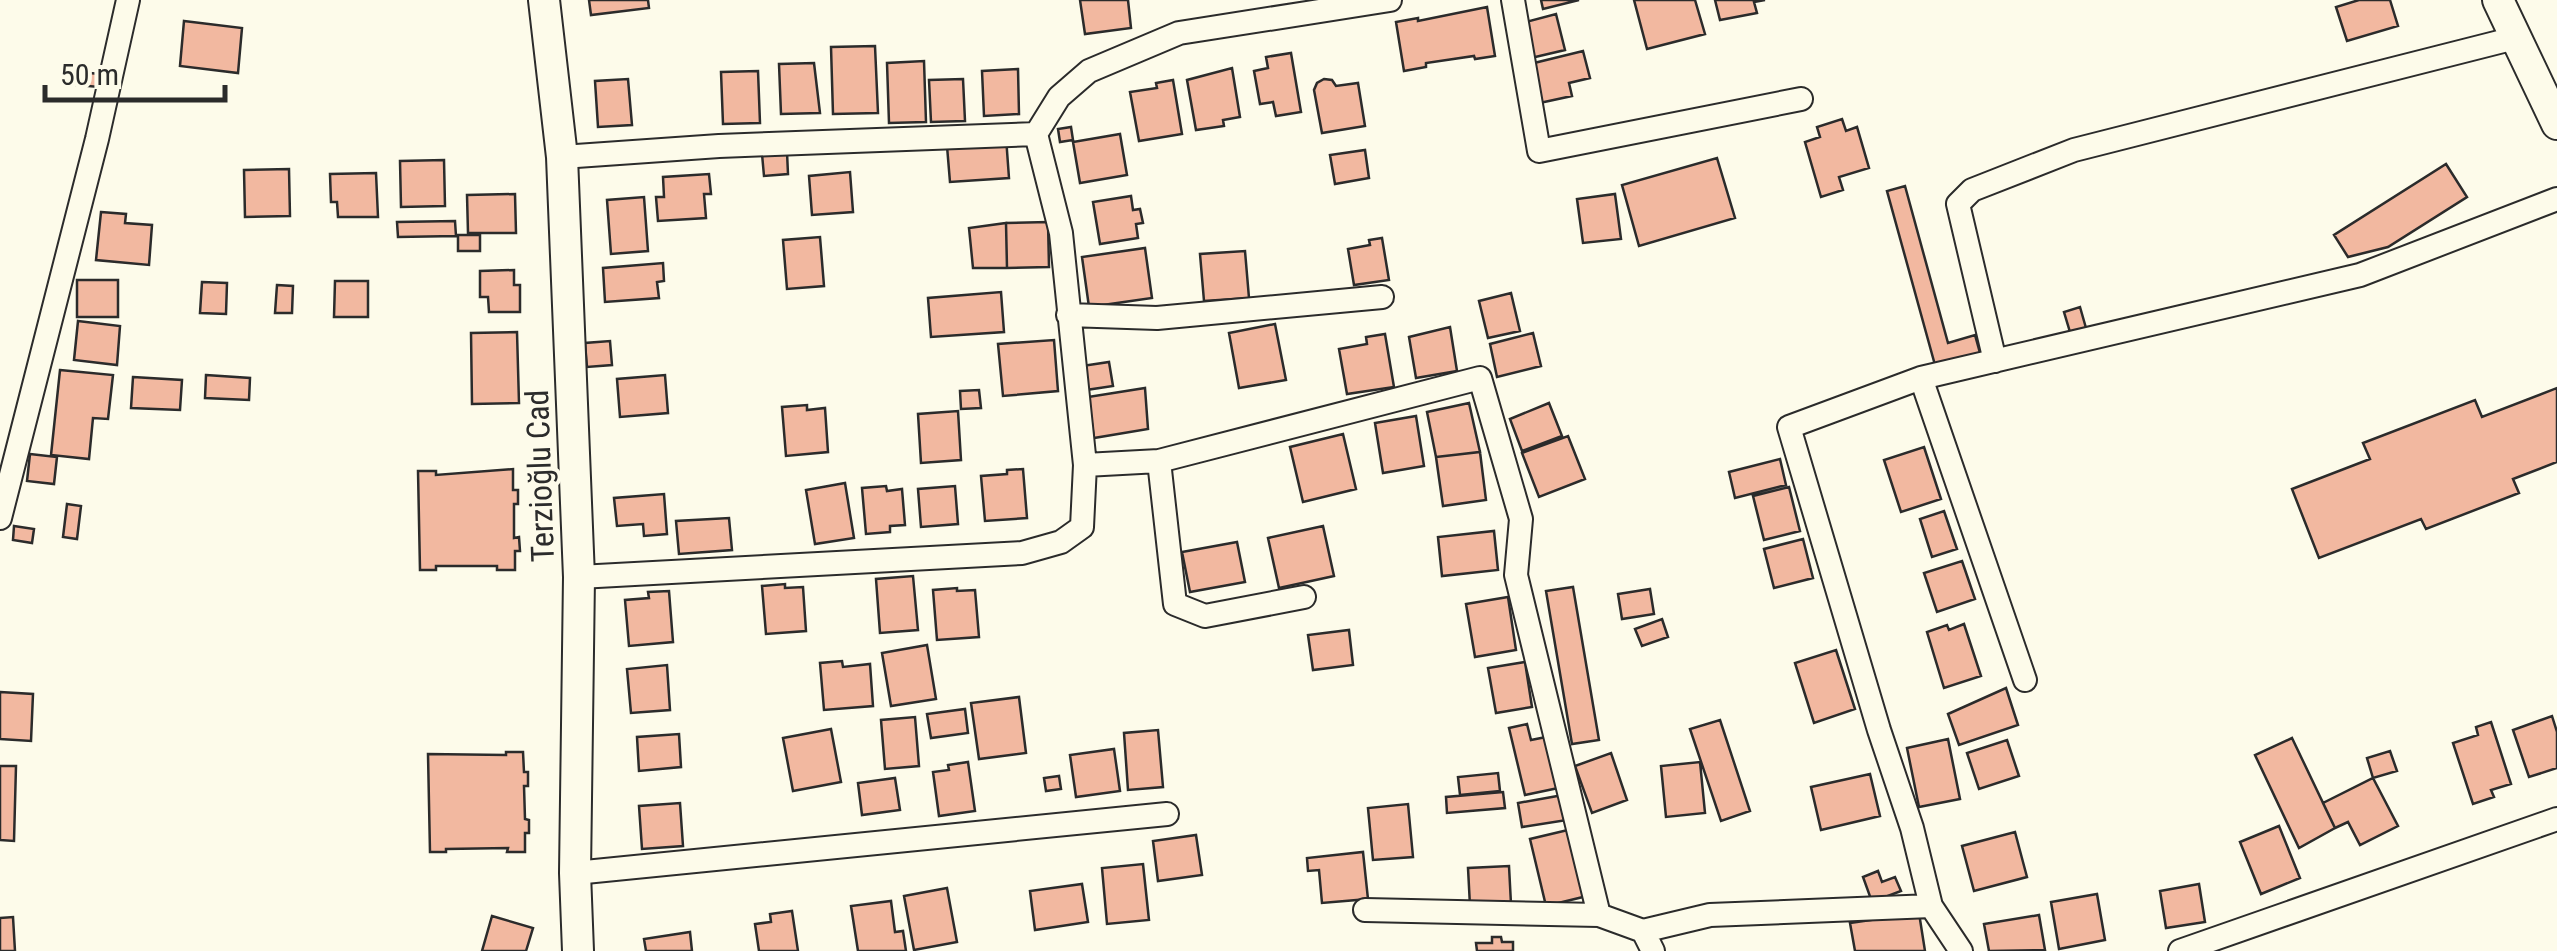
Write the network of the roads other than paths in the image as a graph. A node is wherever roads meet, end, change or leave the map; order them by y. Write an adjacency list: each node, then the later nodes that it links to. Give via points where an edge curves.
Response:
1 (128, 0): 18 (street)
2 (544, 0): 10 (street, Terzioğlu Cad)
3 (1390, 0): 9 (street, via 1179,33 1089,70 1059,97)
4 (1513, 0): 7 (street, via 1539,151)
5 (2499, 0): 6 (street)
6 (2515, 38): 8 (street); 14 (street, via 2074,150 1972,190 1958,204)
7 (1801, 99)
8 (2557, 124)
9 (1036, 134): 10 (street); 13 (street, via 1061,233)
10 (562, 158): 19 (street, Terzioğlu Cad)
11 (2557, 199): 14 (street, via 2360,275)
12 (1382, 298): 13 (street, via 1156,318)
13 (1068, 314): 17 (street)
14 (1995, 361): 15 (street)
15 (1921, 378): 21 (street); 25 (street, via 1789,427)
16 (1160, 461): 17 (street); 20 (street, via 1175,604 1205,616); 27 (street, via 1480,378 1521,519 1516,574)
17 (1085, 466): 19 (street, via 1082,528 1022,553)
18 (0, 518)
19 (579, 577): 24 (street, Terzioğlu Cad)
20 (1304, 598)
21 (2025, 680)
22 (1166, 814): 24 (street)
23 (2557, 819): 31 (street)
24 (575, 873): 29 (street, Terzioğlu Cad)
25 (1931, 906): 28 (street, via 1710,915); 30 (street)
26 (1365, 910): 27 (street)
27 (1599, 915): 28 (street)
28 (1648, 941)
29 (578, 951)
30 (1961, 951)
31 (2180, 951)

